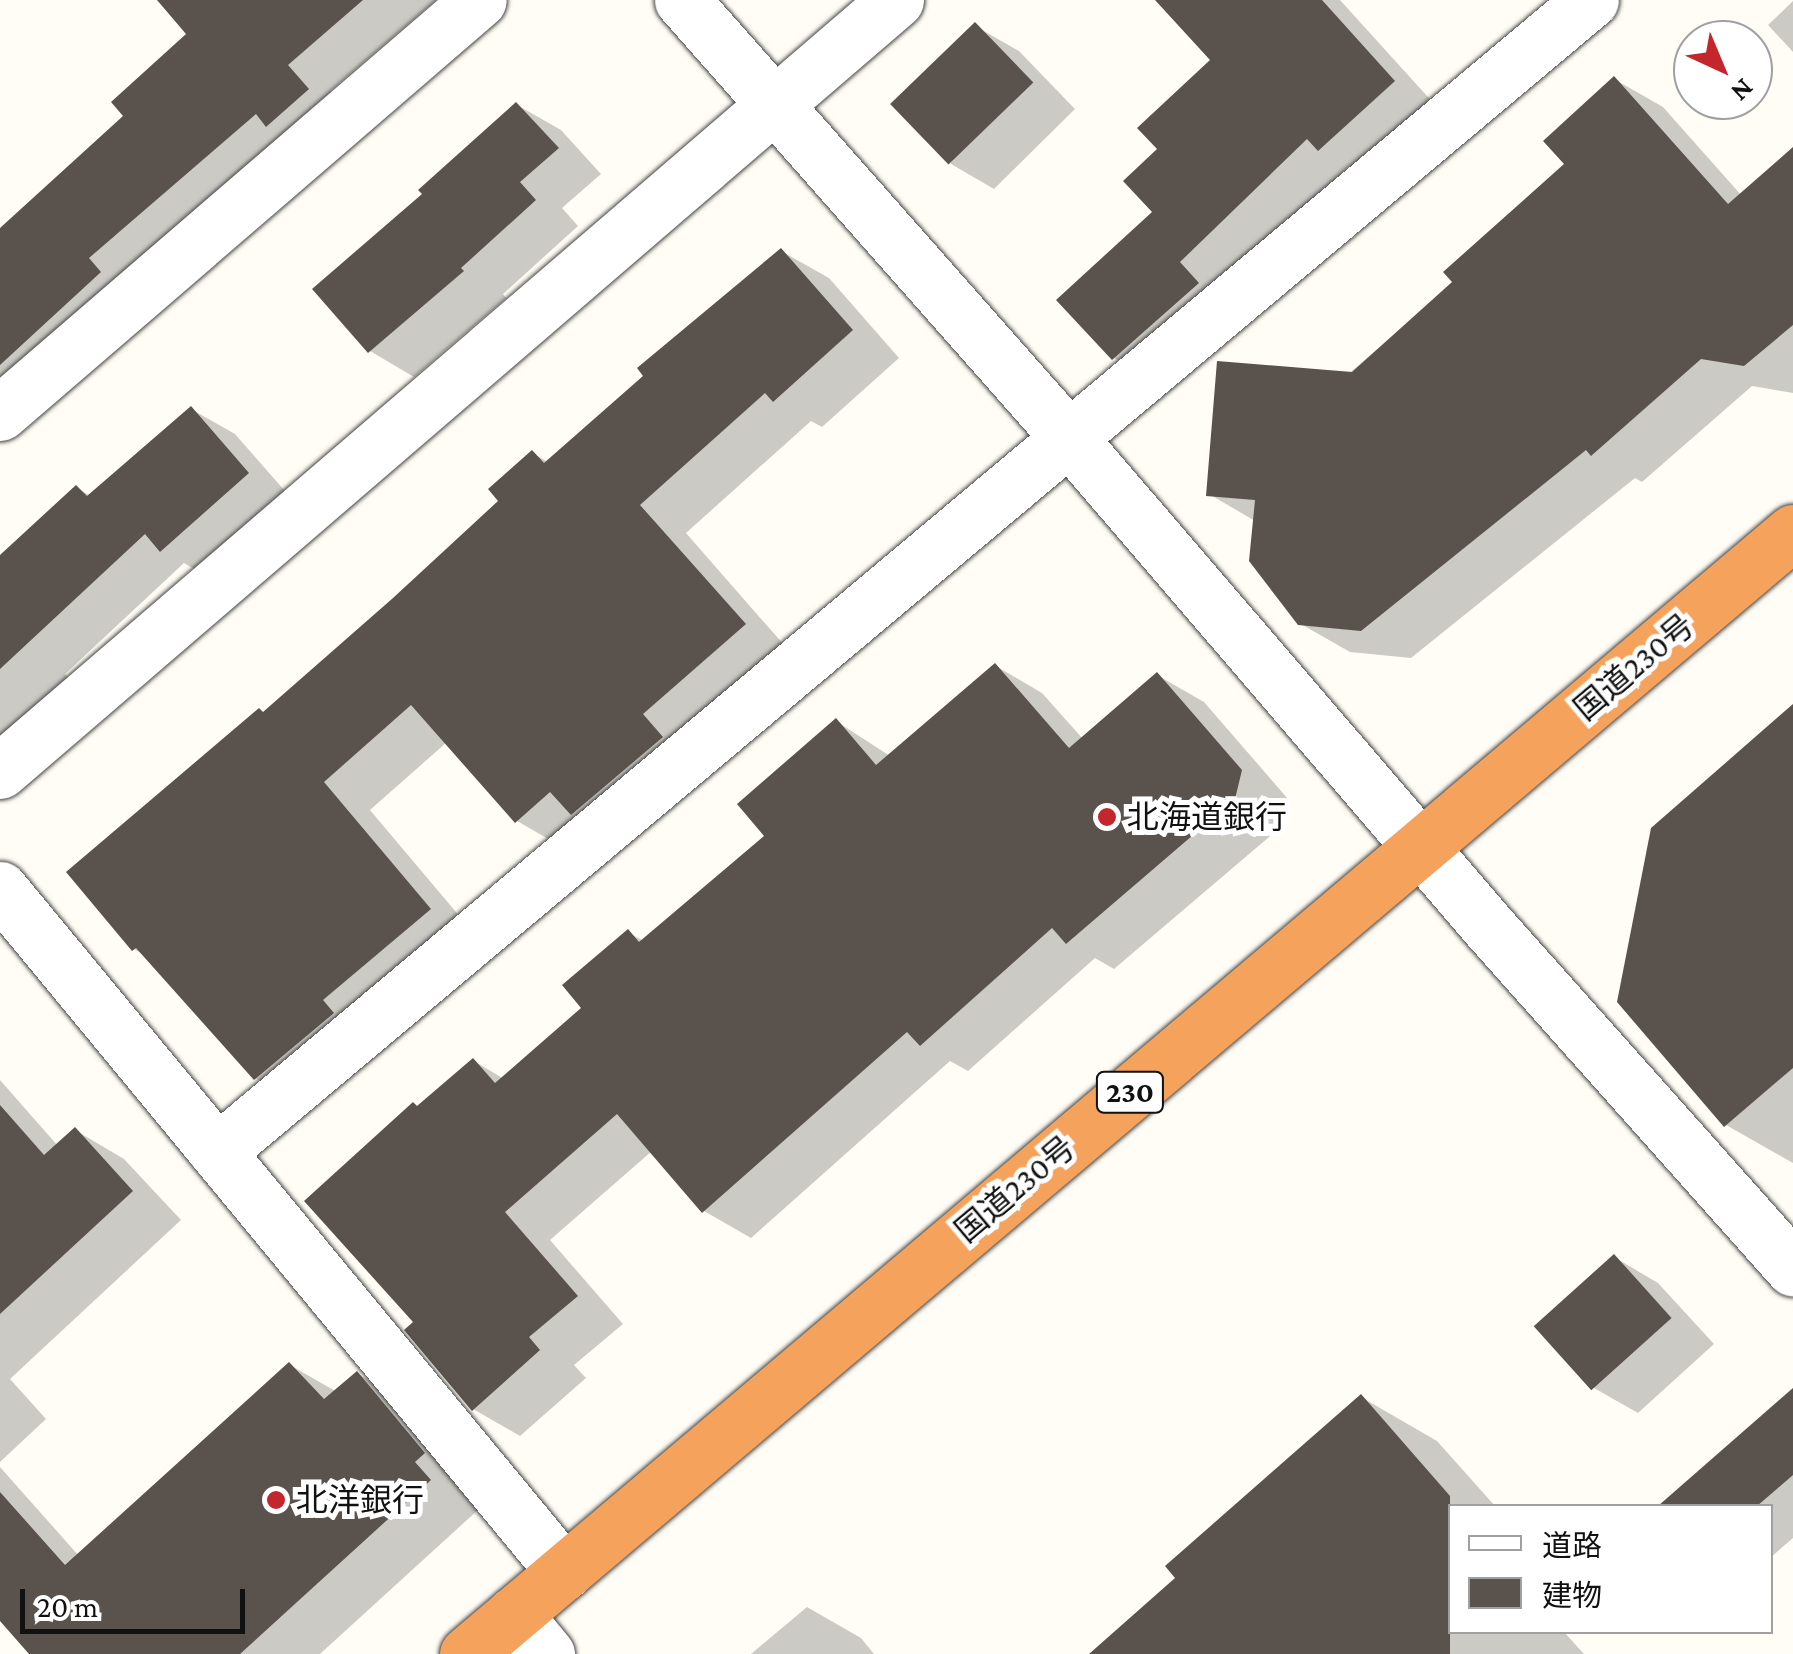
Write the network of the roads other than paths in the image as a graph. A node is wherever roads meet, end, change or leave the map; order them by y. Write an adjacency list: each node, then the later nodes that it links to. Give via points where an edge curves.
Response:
1 (479, 0): 6 (street)
2 (682, 0): 5 (street)
3 (896, 0): 5 (street)
4 (1591, 0): 7 (street)
5 (773, 104): 7 (street); 9 (street)
6 (0, 413)
7 (1069, 438): 10 (street); 12 (street)
8 (1793, 532): 10 (highway, 国道230号 / 230)
9 (0, 770)
10 (1422, 848): 13 (street); 14 (highway, 国道230号 / 230)
11 (0, 889): 12 (street)
12 (218, 1152): 14 (street)
13 (1793, 1268)
14 (564, 1572): 15 (highway, 国道230号 / 230)
15 (530, 1634): 16 (highway, 国道230号 / 230)
16 (467, 1654)

